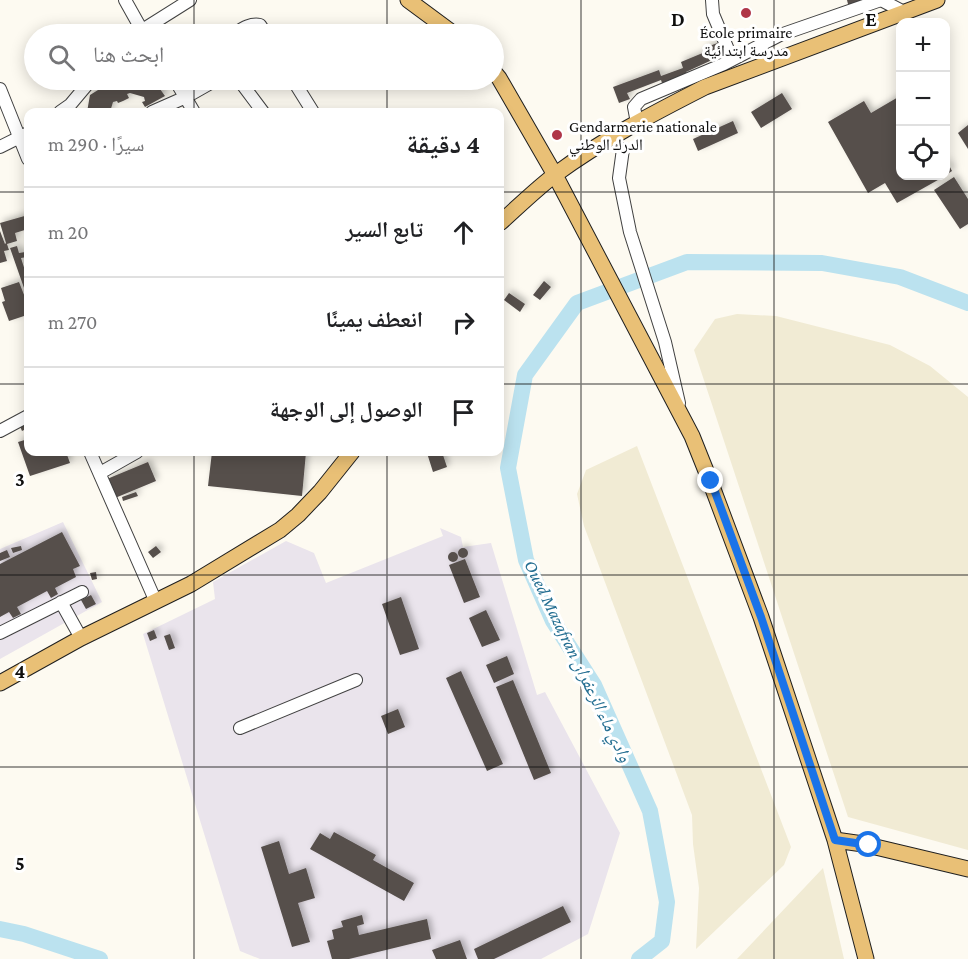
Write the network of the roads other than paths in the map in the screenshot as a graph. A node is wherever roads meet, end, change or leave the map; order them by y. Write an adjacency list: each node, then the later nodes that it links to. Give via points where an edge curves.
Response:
1 (125, 0): 7 (street)
2 (190, 0): 8 (street)
3 (408, 0): 9 (main road)
4 (712, 0): 10 (street, via 713,14)
5 (937, 0): 6 (main road)
6 (904, 12): 10 (street, via 881,0 780,35); 24 (main road, via 705,87)
7 (136, 24)
8 (154, 24)
9 (440, 24)
10 (732, 59): 24 (street, via 641,99 634,107)
11 (504, 87): 29 (main road)
12 (0, 89): 25 (street)
13 (83, 90): 19 (street)
14 (181, 90): 18 (street)
15 (198, 90): 18 (street)
16 (246, 90): 22 (street)
17 (299, 90): 23 (street)
18 (186, 97): 20 (street); 21 (street)
19 (66, 108)
20 (161, 108)
21 (192, 108)
22 (260, 108)
23 (310, 108)
24 (637, 123): 29 (main road)
25 (24, 133)
26 (24, 135): 27 (street)
27 (0, 147)
28 (623, 149): 32 (street, via 619,178 630,232)
29 (555, 175): 30 (main road); 32 (main road)
30 (504, 220)
31 (24, 418): 33 (street)
32 (683, 419): 46 (main road, via 732,535)
33 (0, 431)
34 (92, 456): 37 (street)
35 (130, 456): 37 (street)
36 (349, 456): 40 (main road, via 320,492 280,530 224,566)
37 (100, 473): 40 (street)
38 (82, 592): 39 (street)
39 (61, 602): 41 (street); 42 (street)
40 (156, 602): 42 (main road)
41 (0, 633)
42 (81, 638): 44 (main road)
43 (356, 680): 45 (street)
44 (0, 682)
45 (240, 728)
46 (835, 840): 47 (main road); 48 (main road)
47 (968, 869)
48 (866, 959)

